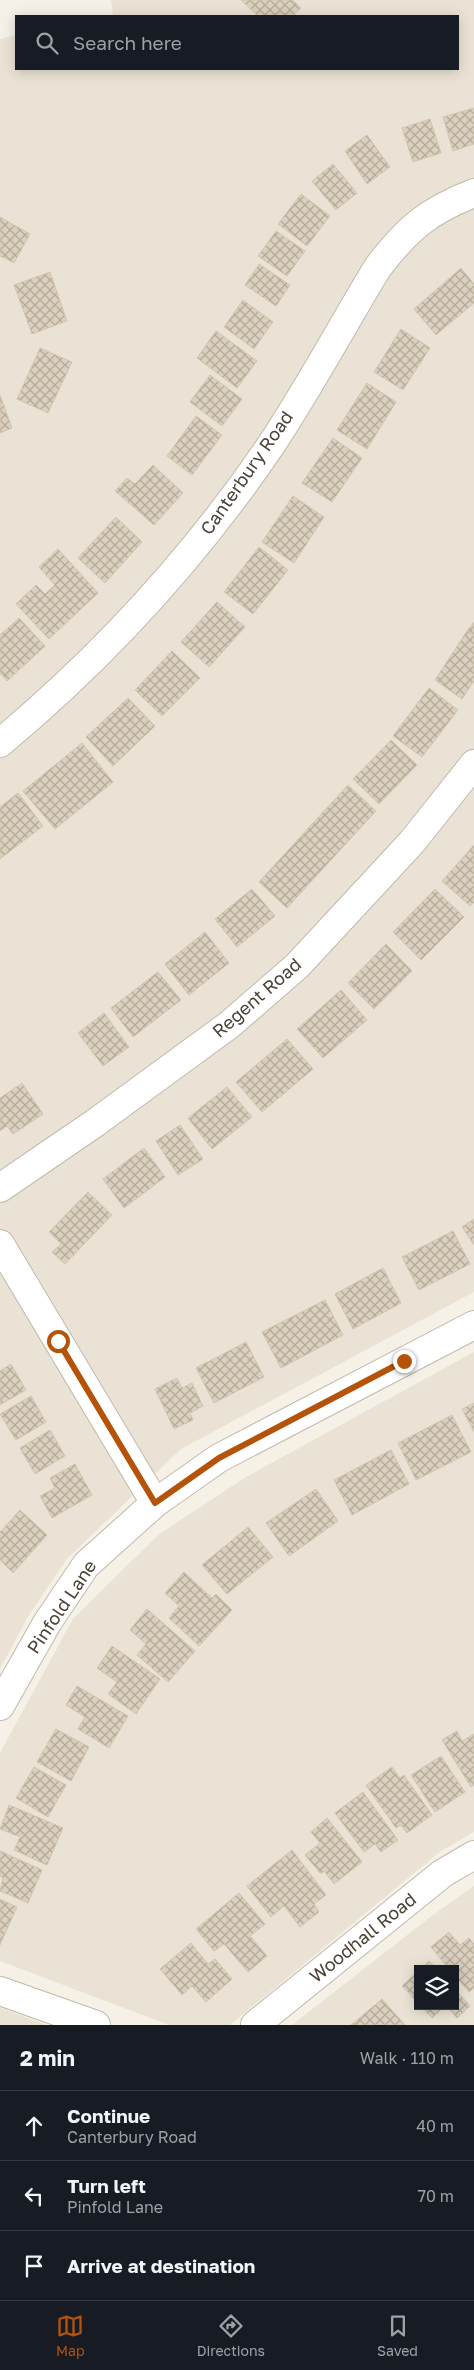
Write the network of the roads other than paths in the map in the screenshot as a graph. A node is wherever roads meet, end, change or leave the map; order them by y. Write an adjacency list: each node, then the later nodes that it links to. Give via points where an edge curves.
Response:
1 (474, 193): 2 (street, Canterbury Road, via 424,217 398,240 378,267 271,444 199,541 131,622 46,704)
2 (0, 743)
3 (474, 764): 4 (street, Regent Road, via 412,842 297,966 230,1025)
4 (0, 1188)
5 (0, 1244): 7 (street)
6 (474, 1325): 7 (street, Pinfold Lane, via 219,1458)
7 (155, 1503): 8 (street, Pinfold Lane, via 86,1565 47,1623)
8 (0, 1706)
9 (474, 1855): 12 (street, Woodhall Road, via 443,1873)
10 (0, 1990): 11 (street)
11 (96, 2025)
12 (255, 2025)

